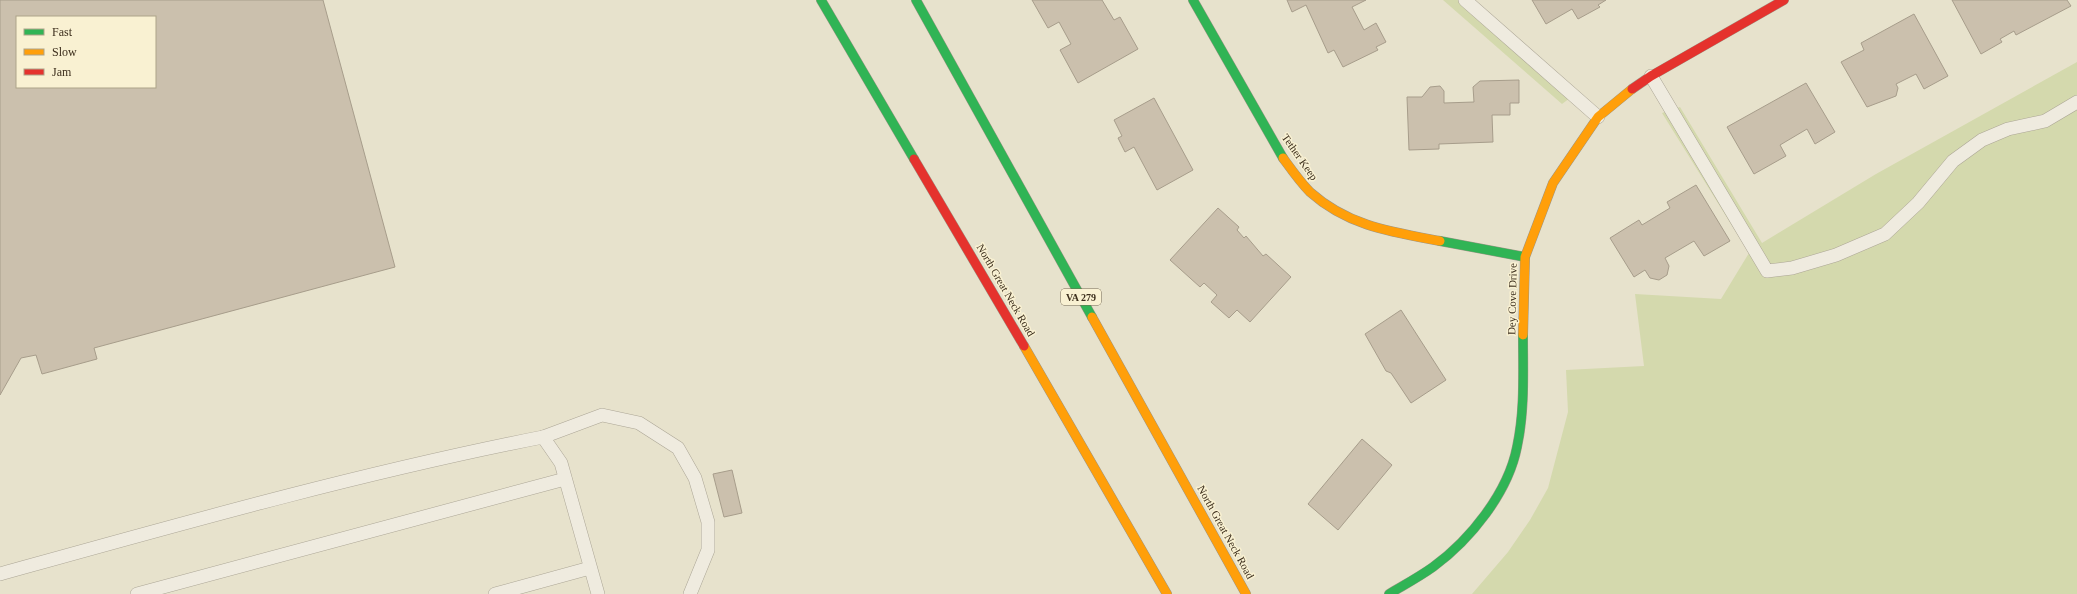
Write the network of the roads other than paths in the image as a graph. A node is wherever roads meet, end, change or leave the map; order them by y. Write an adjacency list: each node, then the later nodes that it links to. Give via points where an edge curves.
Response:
1 (822, 0): 18 (main road, North Great Neck Road)
2 (916, 0): 19 (main road, North Great Neck Road / VA 279)
3 (1193, 0): 9 (main road, Tether Keep, via 1283,158 1309,191 1339,214 1376,229)
4 (1464, 0): 8 (lane)
5 (1784, 0): 6 (main road, Dey Cove Drive)
6 (1651, 76): 7 (lane, via 1767,271 1792,268 1836,255 1885,234 1918,203 1953,161 1982,140 2008,129 2045,121); 8 (main road, Dey Cove Drive)
7 (2077, 102)
8 (1598, 117): 9 (main road, Dey Cove Drive, via 1553,183)
9 (1525, 257): 20 (main road, Dey Cove Drive, via 1524,397 1517,448 1504,483 1466,538 1433,567)
10 (543, 437): 11 (lane, via 561,463); 13 (lane, via 468,452 186,522); 17 (lane, via 602,415 639,423 678,448 695,478 708,522 708,550)
11 (565, 479): 12 (lane); 14 (lane)
12 (590, 568): 15 (lane); 16 (lane)
13 (0, 574)
14 (137, 594)
15 (495, 594)
16 (598, 594)
17 (690, 594)
18 (1167, 594)
19 (1246, 594)
20 (1389, 594)

